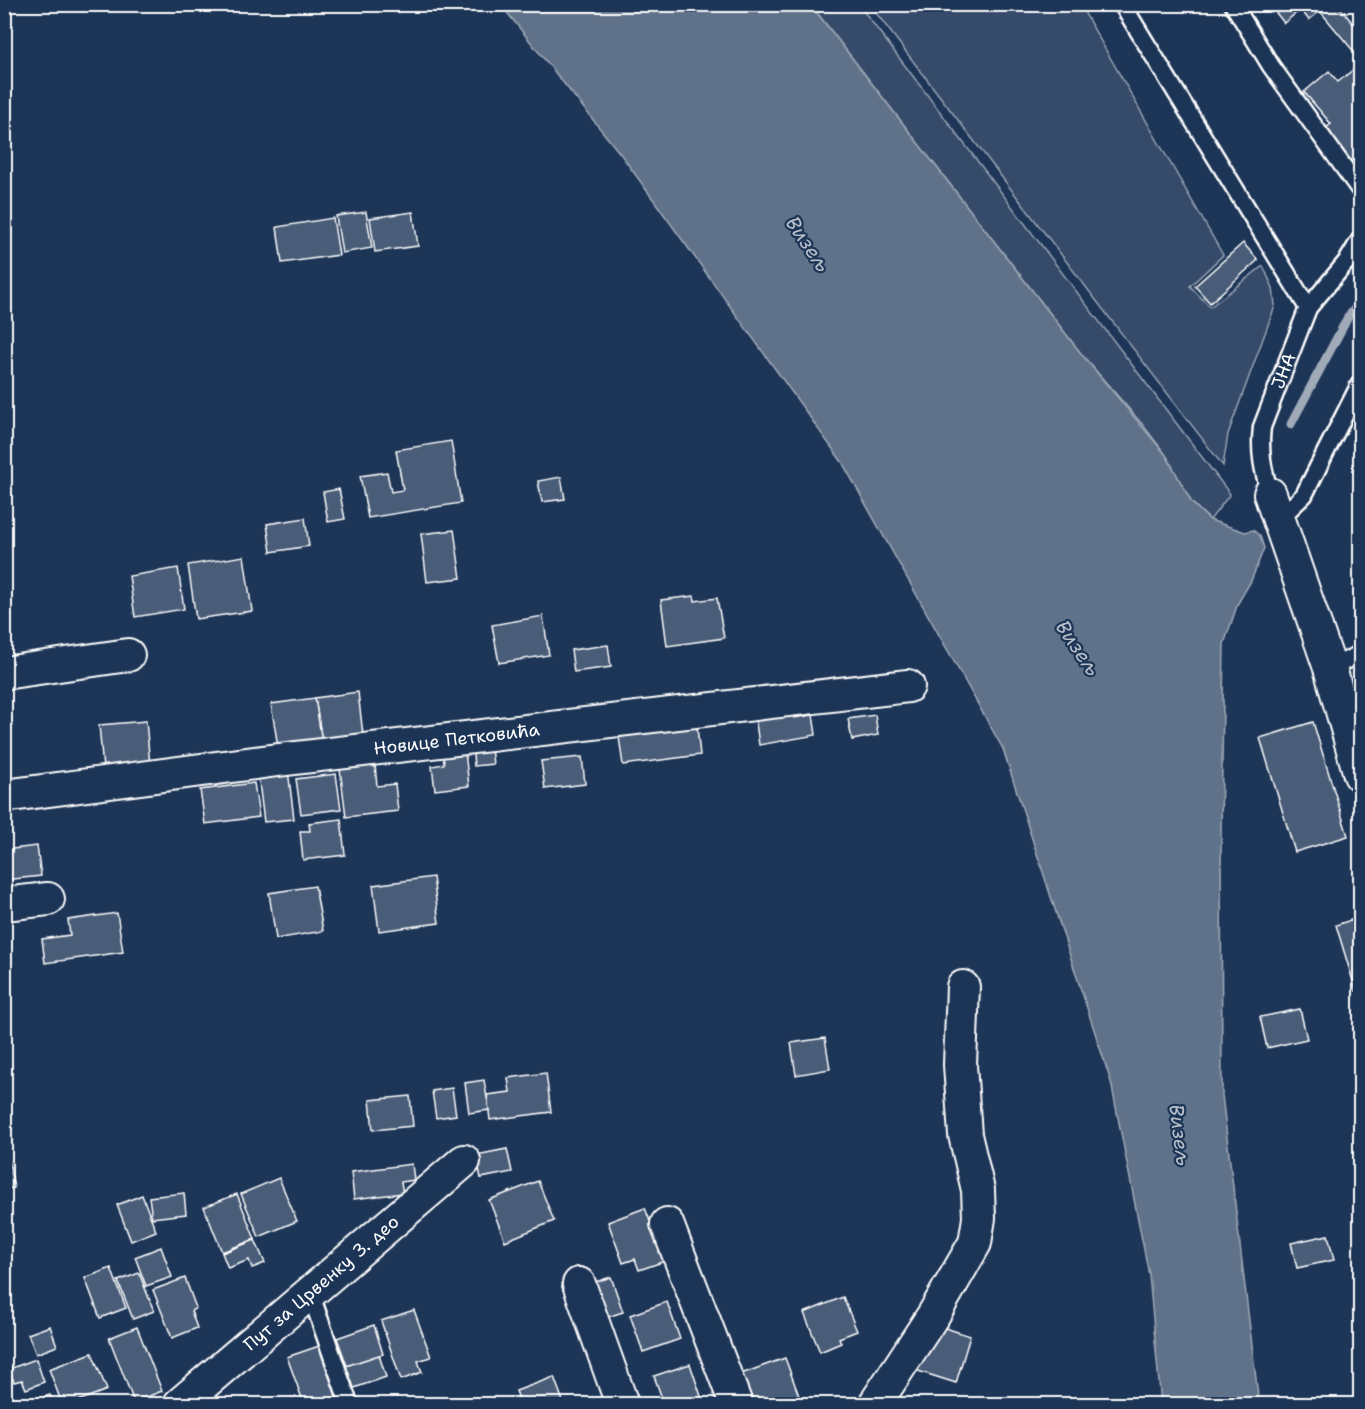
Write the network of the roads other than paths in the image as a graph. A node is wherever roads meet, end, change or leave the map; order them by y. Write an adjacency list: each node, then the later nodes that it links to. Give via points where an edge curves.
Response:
1 (1122, 4): 5 (lane)
2 (1233, 4): 3 (lane, via 1271,66)
3 (1360, 190)
4 (1360, 240): 5 (lane, ЈНА)
5 (1308, 308): 7 (lane, ЈНА, via 1262,427 1262,466)
6 (1360, 384): 7 (lane, via 1304,495)
7 (1275, 506): 10 (street, ЈНА)
8 (1360, 654): 10 (lane)
9 (128, 656): 11 (street)
10 (1330, 668): 13 (street, ЈНА)
11 (4, 673)
12 (908, 686): 14 (street, Новице Петковића)
13 (1360, 775)
14 (4, 796)
15 (48, 899): 16 (street)
16 (4, 904)
17 (963, 987): 26 (street, via 960,1065 965,1135 978,1190 975,1243)
18 (464, 1161): 21 (street, Пут за Црвенку 3. део)
19 (667, 1224): 25 (street)
20 (579, 1284): 24 (street)
21 (311, 1295): 22 (street, Пут за Црвенку 3. део); 23 (lane)
22 (180, 1404)
23 (349, 1404)
24 (622, 1404)
25 (736, 1404)
26 (875, 1404)

